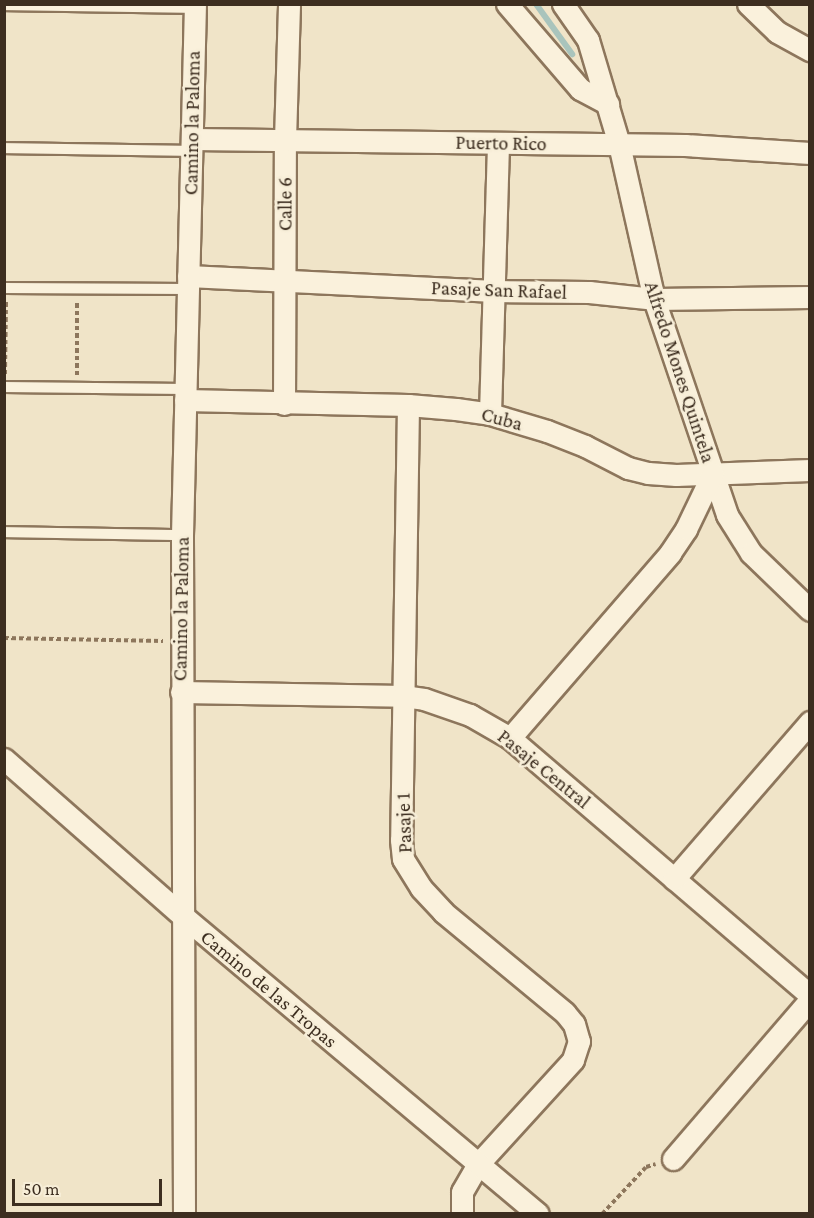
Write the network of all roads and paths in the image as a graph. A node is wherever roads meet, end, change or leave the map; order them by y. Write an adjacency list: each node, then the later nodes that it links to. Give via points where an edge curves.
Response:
1 (289, 4): 9 (street, Calle 6)
2 (507, 4): 8 (street, via 580,89)
3 (563, 4): 8 (street, Alfredo Mones Quintela, via 588,40)
4 (748, 4): 7 (street, via 777,32)
5 (4, 5): 6 (lane)
6 (195, 6): 12 (street, Camino la Paloma)
7 (810, 50)
8 (609, 104): 11 (street, Alfredo Mones Quintela)
9 (285, 140): 10 (street, Puerto Rico); 12 (street, Puerto Rico); 15 (street, Calle 6)
10 (498, 143): 11 (street, Puerto Rico); 19 (street)
11 (619, 144): 14 (street, Puerto Rico); 21 (street, Alfredo Mones Quintela)
12 (192, 145): 13 (lane); 16 (street, Camino la Paloma)
13 (4, 148)
14 (810, 153)
15 (284, 280): 16 (street, Pasaje San Rafael); 19 (street, Pasaje San Rafael); 25 (street, Calle 6)
16 (188, 283): 18 (lane); 24 (street, Camino la Paloma)
17 (5, 288): 18 (lane); 22 (path)
18 (77, 288): 23 (path)
19 (495, 291): 21 (street, Pasaje San Rafael, via 590,292); 27 (street)
20 (810, 297): 21 (street, Pasaje San Rafael)
21 (654, 299): 29 (street, Alfredo Mones Quintela)
22 (5, 387): 23 (lane)
23 (76, 388): 24 (lane)
24 (185, 394): 25 (street, Cuba); 31 (street, Camino la Paloma)
25 (284, 404): 26 (street, Cuba)
26 (408, 405): 27 (street, Cuba); 36 (street, Pasaje 1)
27 (490, 414): 29 (street, Cuba, via 585,446 628,468 676,475)
28 (810, 470): 29 (street, Cuba)
29 (713, 473): 32 (street, Alfredo Mones Quintela, via 727,515 746,545); 38 (street, via 670,553)
30 (4, 532): 31 (lane)
31 (182, 535): 34 (street, Camino la Paloma)
32 (810, 610)
33 (4, 638): 34 (path)
34 (181, 641): 35 (street, Camino la Paloma)
35 (181, 692): 36 (street, Pasaje Central); 41 (street, Camino la Paloma)
36 (404, 696): 38 (street, Pasaje Central, via 444,705); 45 (street, Pasaje 1, via 403,859 417,883 443,912 565,1013 574,1024 579,1041 573,1059)
37 (810, 722): 40 (street)
38 (510, 738): 40 (street, Pasaje Central)
39 (4, 759): 41 (street, Camino de las Tropas)
40 (674, 879): 42 (street, Pasaje Central)
41 (183, 916): 45 (street, Camino de las Tropas); 46 (street, Camino la Paloma)
42 (810, 995)
43 (810, 1000): 44 (street)
44 (673, 1159): 49 (path, via 646,1167)
45 (478, 1164): 47 (street, Pasaje 1, via 462,1192); 48 (street, Camino de las Tropas)
46 (184, 1214)
47 (462, 1214)
48 (538, 1214)
49 (602, 1214)

